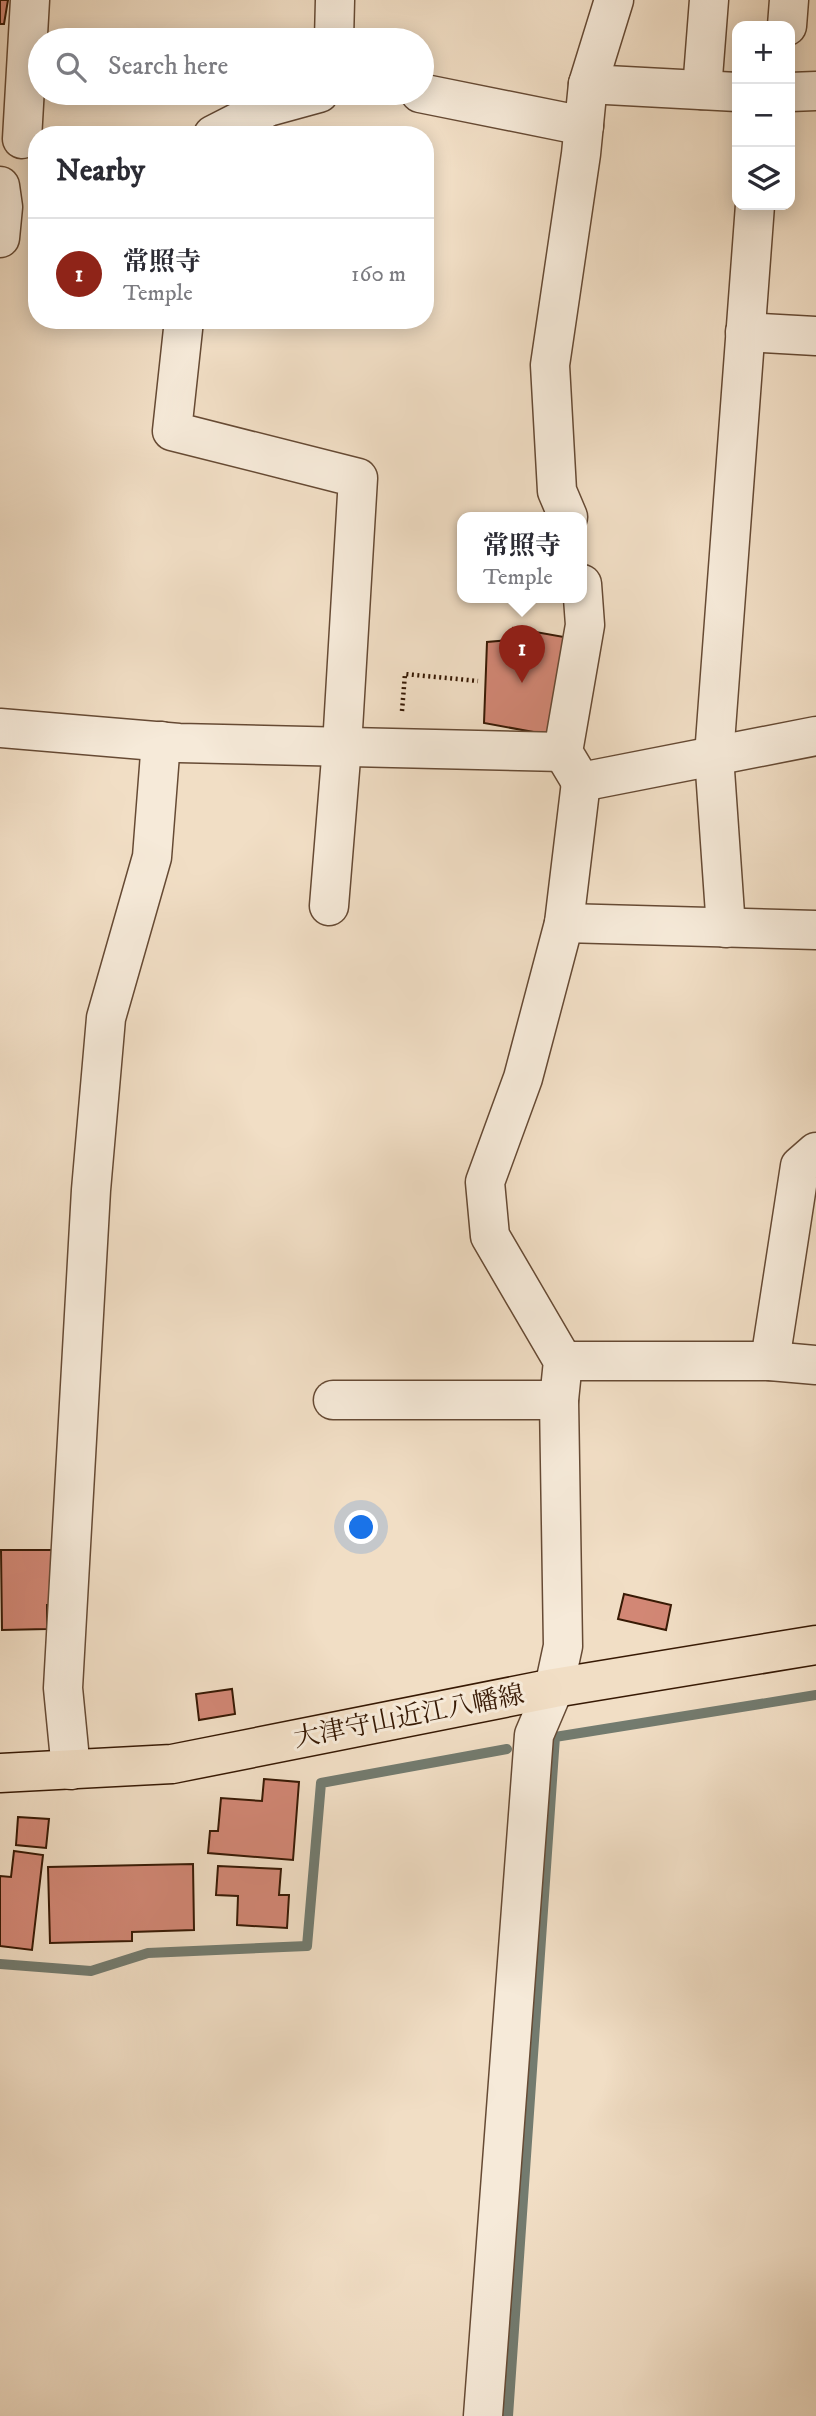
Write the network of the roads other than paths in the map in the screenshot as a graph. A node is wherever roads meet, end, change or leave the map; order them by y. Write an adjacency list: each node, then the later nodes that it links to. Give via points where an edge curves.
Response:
1 (30, 0): 16 (street)
2 (335, 0): 7 (street)
3 (614, 0): 8 (street)
4 (709, 0): 9 (street)
5 (789, 0): 6 (street)
6 (787, 21)
7 (334, 28)
8 (588, 84): 9 (street); 15 (street)
9 (720, 91)
10 (816, 91): 11 (street)
11 (795, 92)
12 (434, 96): 15 (street)
13 (275, 105): 14 (street)
14 (231, 126)
15 (584, 126): 23 (street, via 551,365 557,491)
16 (19, 141)
17 (0, 186): 19 (street, via 4,207)
18 (755, 210): 21 (street)
19 (0, 238)
20 (183, 329): 28 (street, via 172,431 358,478)
21 (745, 332): 22 (street); 29 (street)
22 (816, 336)
23 (566, 512)
24 (583, 603): 30 (street)
25 (0, 728): 27 (street)
26 (816, 736): 29 (street)
27 (161, 741): 28 (street); 43 (street, via 152,857 104,1031 88,1231 64,1674)
28 (342, 746): 30 (street); 31 (street)
29 (714, 757): 30 (street); 33 (street)
30 (572, 767): 32 (street)
31 (329, 906)
32 (564, 923): 33 (street); 36 (street, via 523,1078 485,1182 490,1236)
33 (726, 928): 34 (street)
34 (816, 930)
35 (816, 1152): 37 (street, via 800,1166)
36 (563, 1361): 37 (street); 40 (street)
37 (770, 1361): 38 (street)
38 (816, 1364)
39 (333, 1400): 40 (street)
40 (559, 1400): 42 (street, via 563,1646)
41 (816, 1645): 42 (main road, 大津守山近江八幡線)
42 (554, 1688): 43 (main road, 大津守山近江八幡線, via 172,1764); 45 (street, via 534,1735)
43 (71, 1770): 44 (main road, 大津守山近江八幡線)
44 (0, 1773)
45 (483, 2416)

